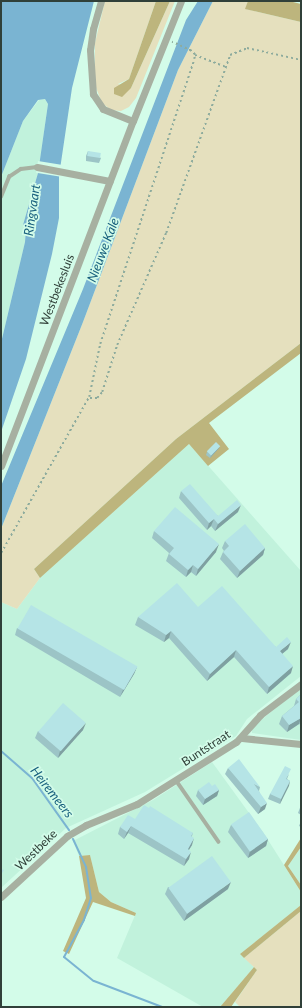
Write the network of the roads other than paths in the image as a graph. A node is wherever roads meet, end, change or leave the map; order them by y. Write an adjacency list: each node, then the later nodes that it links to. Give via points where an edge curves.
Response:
1 (101, 1): 3 (street, via 90,50 93,94 103,109)
2 (181, 1): 3 (street, Westbekesluis)
3 (132, 121): 5 (street, Westbekesluis)
4 (37, 167): 5 (street); 6 (lane, via 21,169 9,177)
5 (110, 181): 7 (street, Westbekesluis)
6 (1, 196)
7 (1, 466)
8 (301, 684): 9 (street, Buntstraat, via 260,715)
9 (242, 738): 10 (street); 11 (street, Buntstraat)
10 (301, 744)
11 (176, 780): 12 (street, Buntstraat); 13 (lane)
12 (154, 793): 14 (street, Westbeke, via 67,836)
13 (218, 842)
14 (1, 897)

